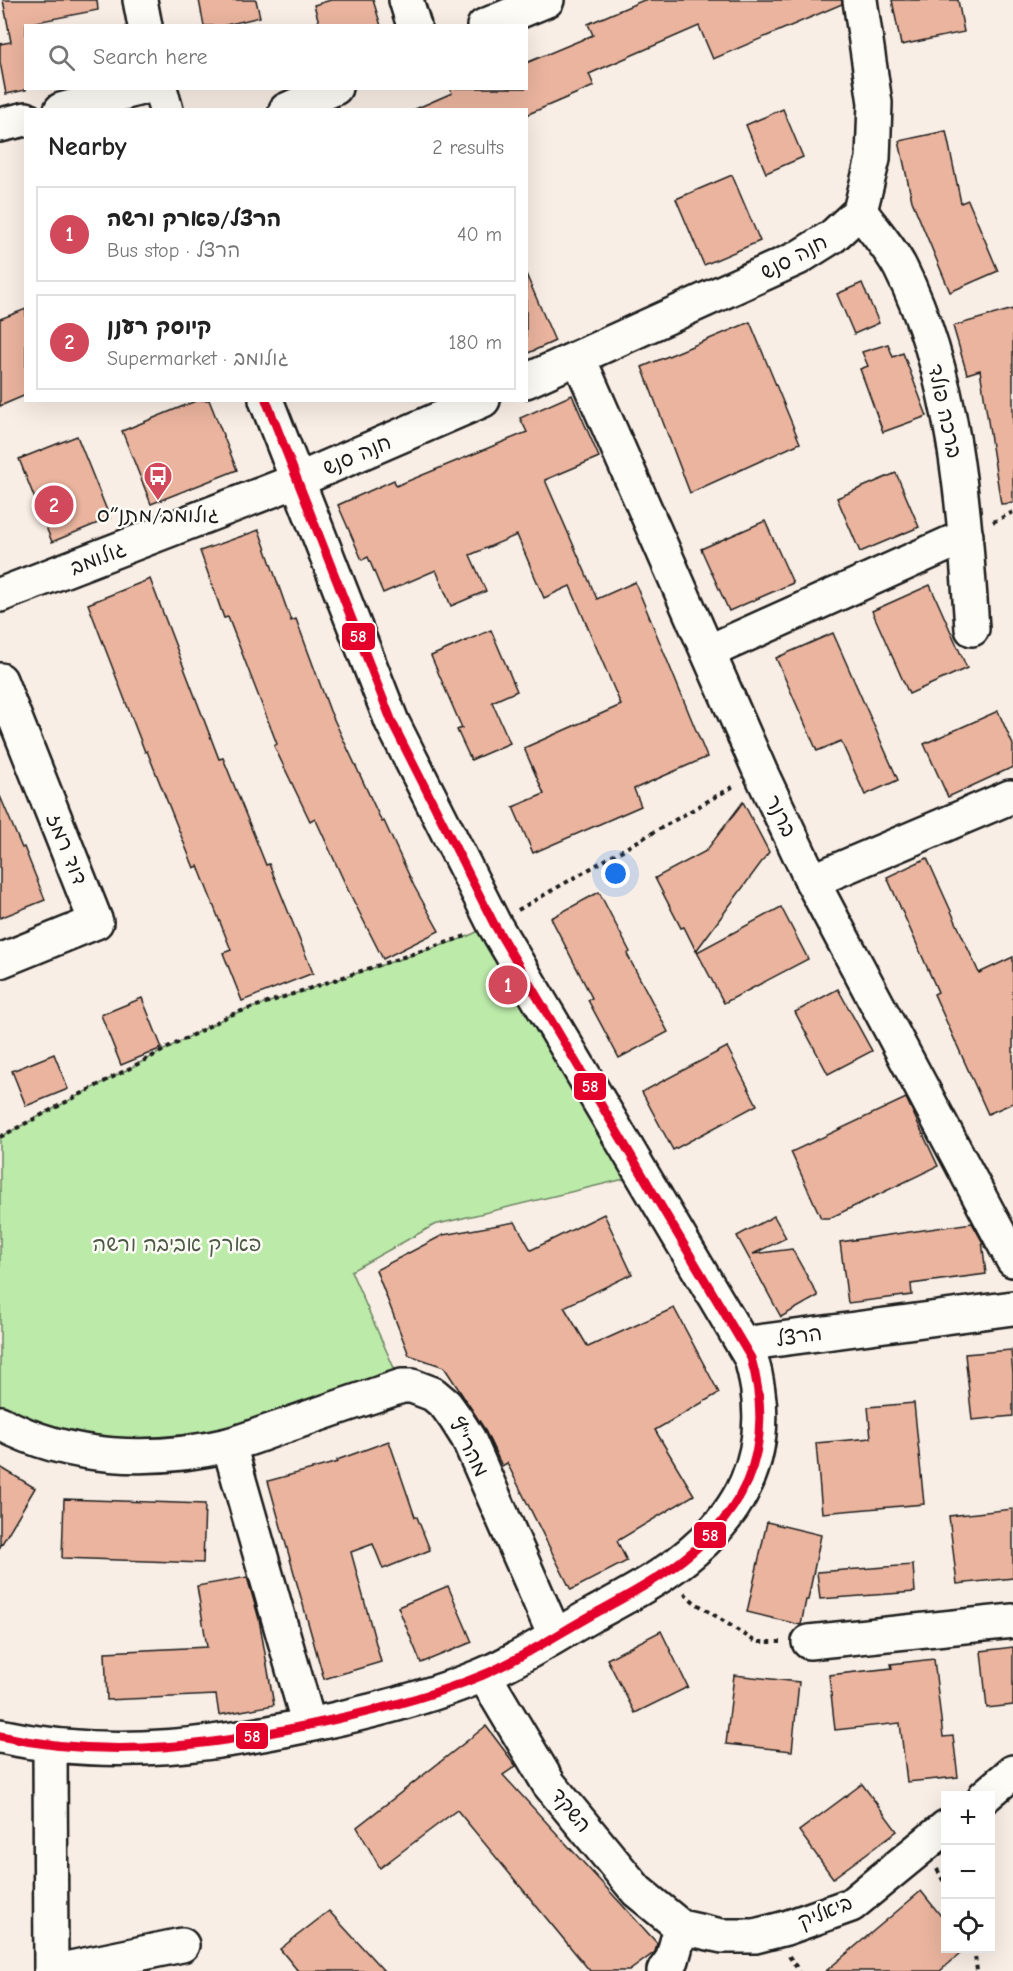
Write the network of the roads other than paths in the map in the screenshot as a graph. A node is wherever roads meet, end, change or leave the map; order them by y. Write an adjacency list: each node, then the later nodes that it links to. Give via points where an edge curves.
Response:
1 (140, 0): 5 (street)
2 (406, 0): 6 (street)
3 (547, 0): 7 (street)
4 (860, 0): 16 (street, via 875,103 873,159)
5 (145, 24)
6 (413, 24)
7 (489, 24)
8 (134, 90): 11 (street)
9 (161, 90): 12 (street)
10 (330, 90): 13 (street)
11 (68, 108)
12 (165, 108)
13 (290, 108)
14 (24, 119): 15 (street)
15 (0, 125)
16 (860, 212): 17 (street, חנה סנש, via 834,236 798,258); 22 (street, ברכה פולד, via 899,265 924,322 954,448)
17 (579, 359): 18 (street, חנה סנש); 25 (street, ברנר)
18 (528, 380)
19 (267, 402): 21 (street)
20 (478, 402): 21 (street, חנה סנש)
21 (296, 481): 23 (street, גולומב); 32 (street, via 392,722 494,924)
22 (966, 536): 24 (street, ברכה פולד); 25 (street)
23 (1, 591)
24 (972, 629)
25 (708, 652): 28 (street, ברנר)
26 (0, 680): 29 (street, דוד רמז, via 96,922)
27 (1010, 797): 28 (street)
28 (812, 881): 30 (street, ברנר)
29 (0, 961)
30 (1013, 1260)
31 (1013, 1308): 32 (street, הרצל)
32 (743, 1344): 36 (street, via 756,1376 761,1414 751,1476 730,1514 700,1545 662,1575)
33 (0, 1422): 34 (street, מהרי"ץ, via 48,1443 91,1453 138,1456)
34 (229, 1445): 36 (street, מהרי"ץ, via 402,1386 434,1394 468,1438); 39 (street)
35 (1013, 1621): 37 (street)
36 (555, 1636): 38 (street)
37 (809, 1642)
38 (484, 1675): 39 (street, via 395,1704); 45 (street, השקד, via 549,1784 637,1891)
39 (309, 1725): 41 (street, via 219,1742 147,1749)
40 (0, 1736): 41 (street)
41 (50, 1745): 47 (street)
42 (1013, 1772): 43 (street)
43 (991, 1791)
44 (941, 1830): 45 (street, ביאליק, via 851,1905 755,1936 722,1936)
45 (681, 1927): 49 (street, via 672,1960)
46 (182, 1945): 48 (street)
47 (51, 1971)
48 (56, 1971)
49 (664, 1971)

